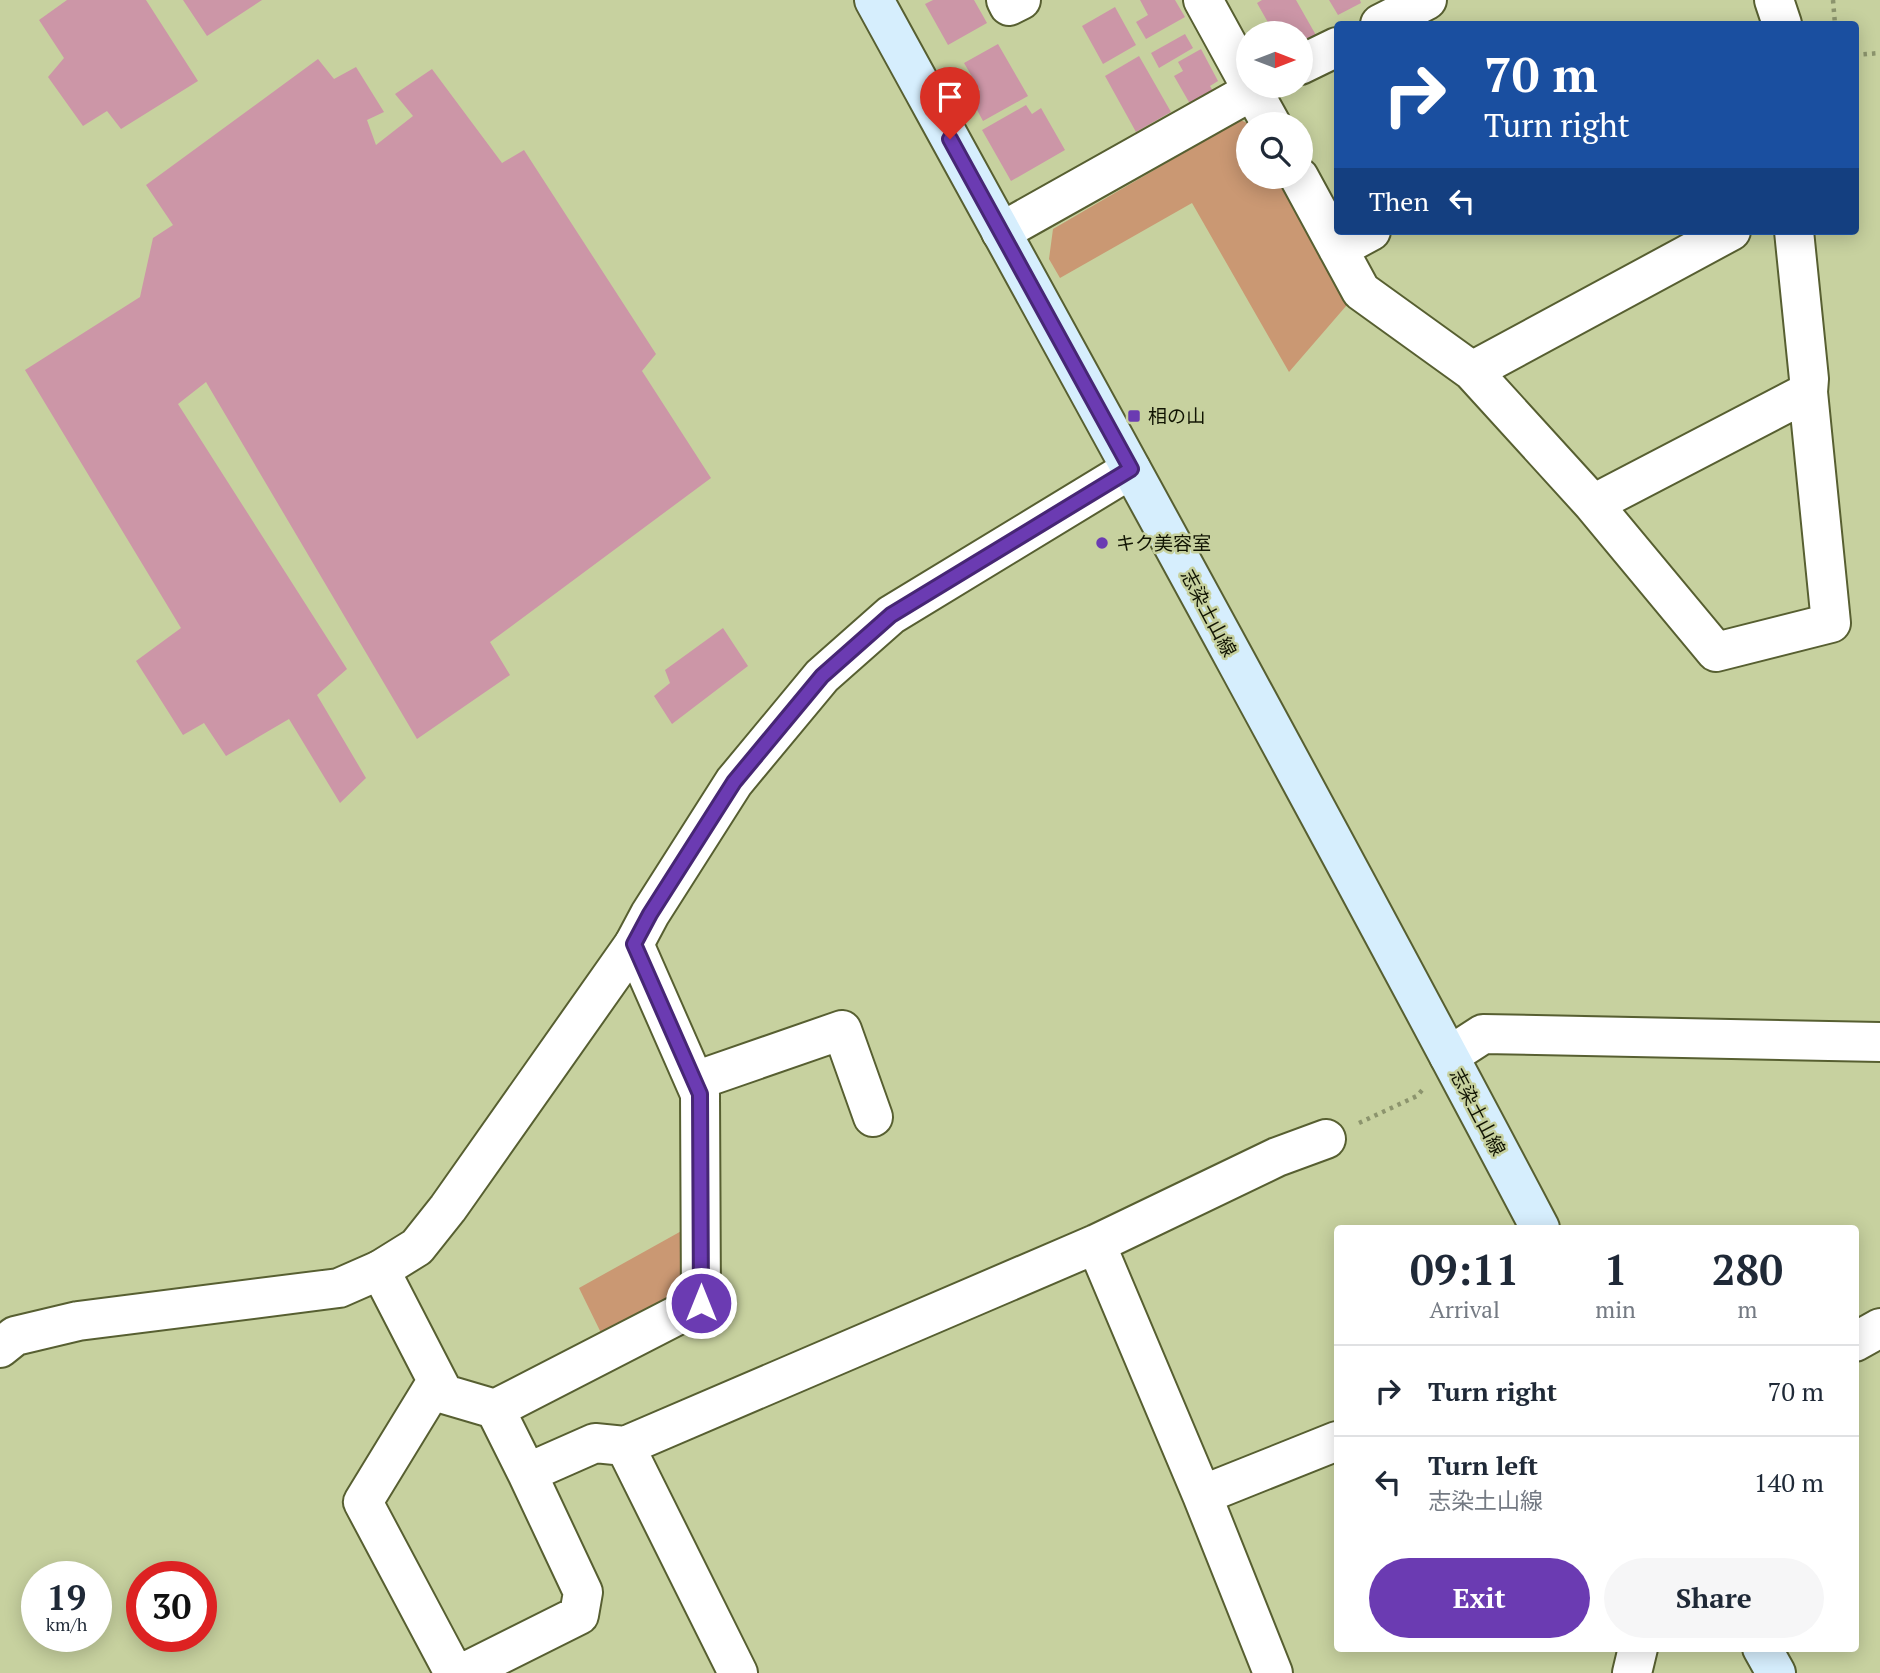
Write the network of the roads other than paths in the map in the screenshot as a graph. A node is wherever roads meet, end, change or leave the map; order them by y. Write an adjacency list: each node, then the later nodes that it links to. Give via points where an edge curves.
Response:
1 (874, 0): 10 (main road, 志染土山線)
2 (1006, 0): 3 (street, via 1009,6)
3 (1021, 0)
4 (1203, 0): 6 (street)
5 (1334, 48): 7 (street)
6 (1236, 57)
7 (1313, 59)
8 (1236, 96): 10 (street)
9 (1306, 189): 14 (street)
10 (1001, 232): 17 (main road, 志染土山線)
11 (1364, 235): 14 (street)
12 (1724, 235): 15 (street)
13 (1794, 235): 16 (street)
14 (1338, 249): 15 (street, via 1362,291)
15 (1472, 371): 18 (street)
16 (1808, 392): 18 (street); 18 (street, via 1831,623 1716,652)
17 (1131, 469): 19 (street, via 891,615 822,676 734,782); 21 (main road, 志染土山線)
18 (1593, 504)
19 (634, 944): 22 (street); 27 (street, via 448,1208 417,1247)
20 (1880, 1042): 21 (street, via 1483,1034)
21 (1449, 1056): 25 (main road, 志染土山線)
22 (695, 1081): 23 (street, via 842,1030); 32 (street, via 700,1094 701,1303)
23 (873, 1117)
24 (1326, 1139): 26 (street, via 1277,1157)
25 (1538, 1225)
26 (1096, 1244): 34 (street); 36 (street)
27 (380, 1270): 30 (street, via 339,1288 78,1321 15,1336); 31 (street)
28 (1880, 1328): 29 (street)
29 (1859, 1340)
30 (0, 1349)
31 (437, 1381): 32 (street, via 444,1394); 39 (street, via 363,1502)
32 (495, 1409): 35 (street)
33 (1334, 1442): 36 (street)
34 (625, 1446): 35 (street, via 595,1443); 41 (street)
35 (527, 1473): 40 (street, via 583,1592 579,1615)
36 (1202, 1495): 42 (street)
37 (1637, 1652): 43 (street)
38 (1764, 1652): 44 (main road)
39 (454, 1673)
40 (463, 1673)
41 (737, 1673)
42 (1273, 1673)
43 (1632, 1673)
44 (1776, 1673)

